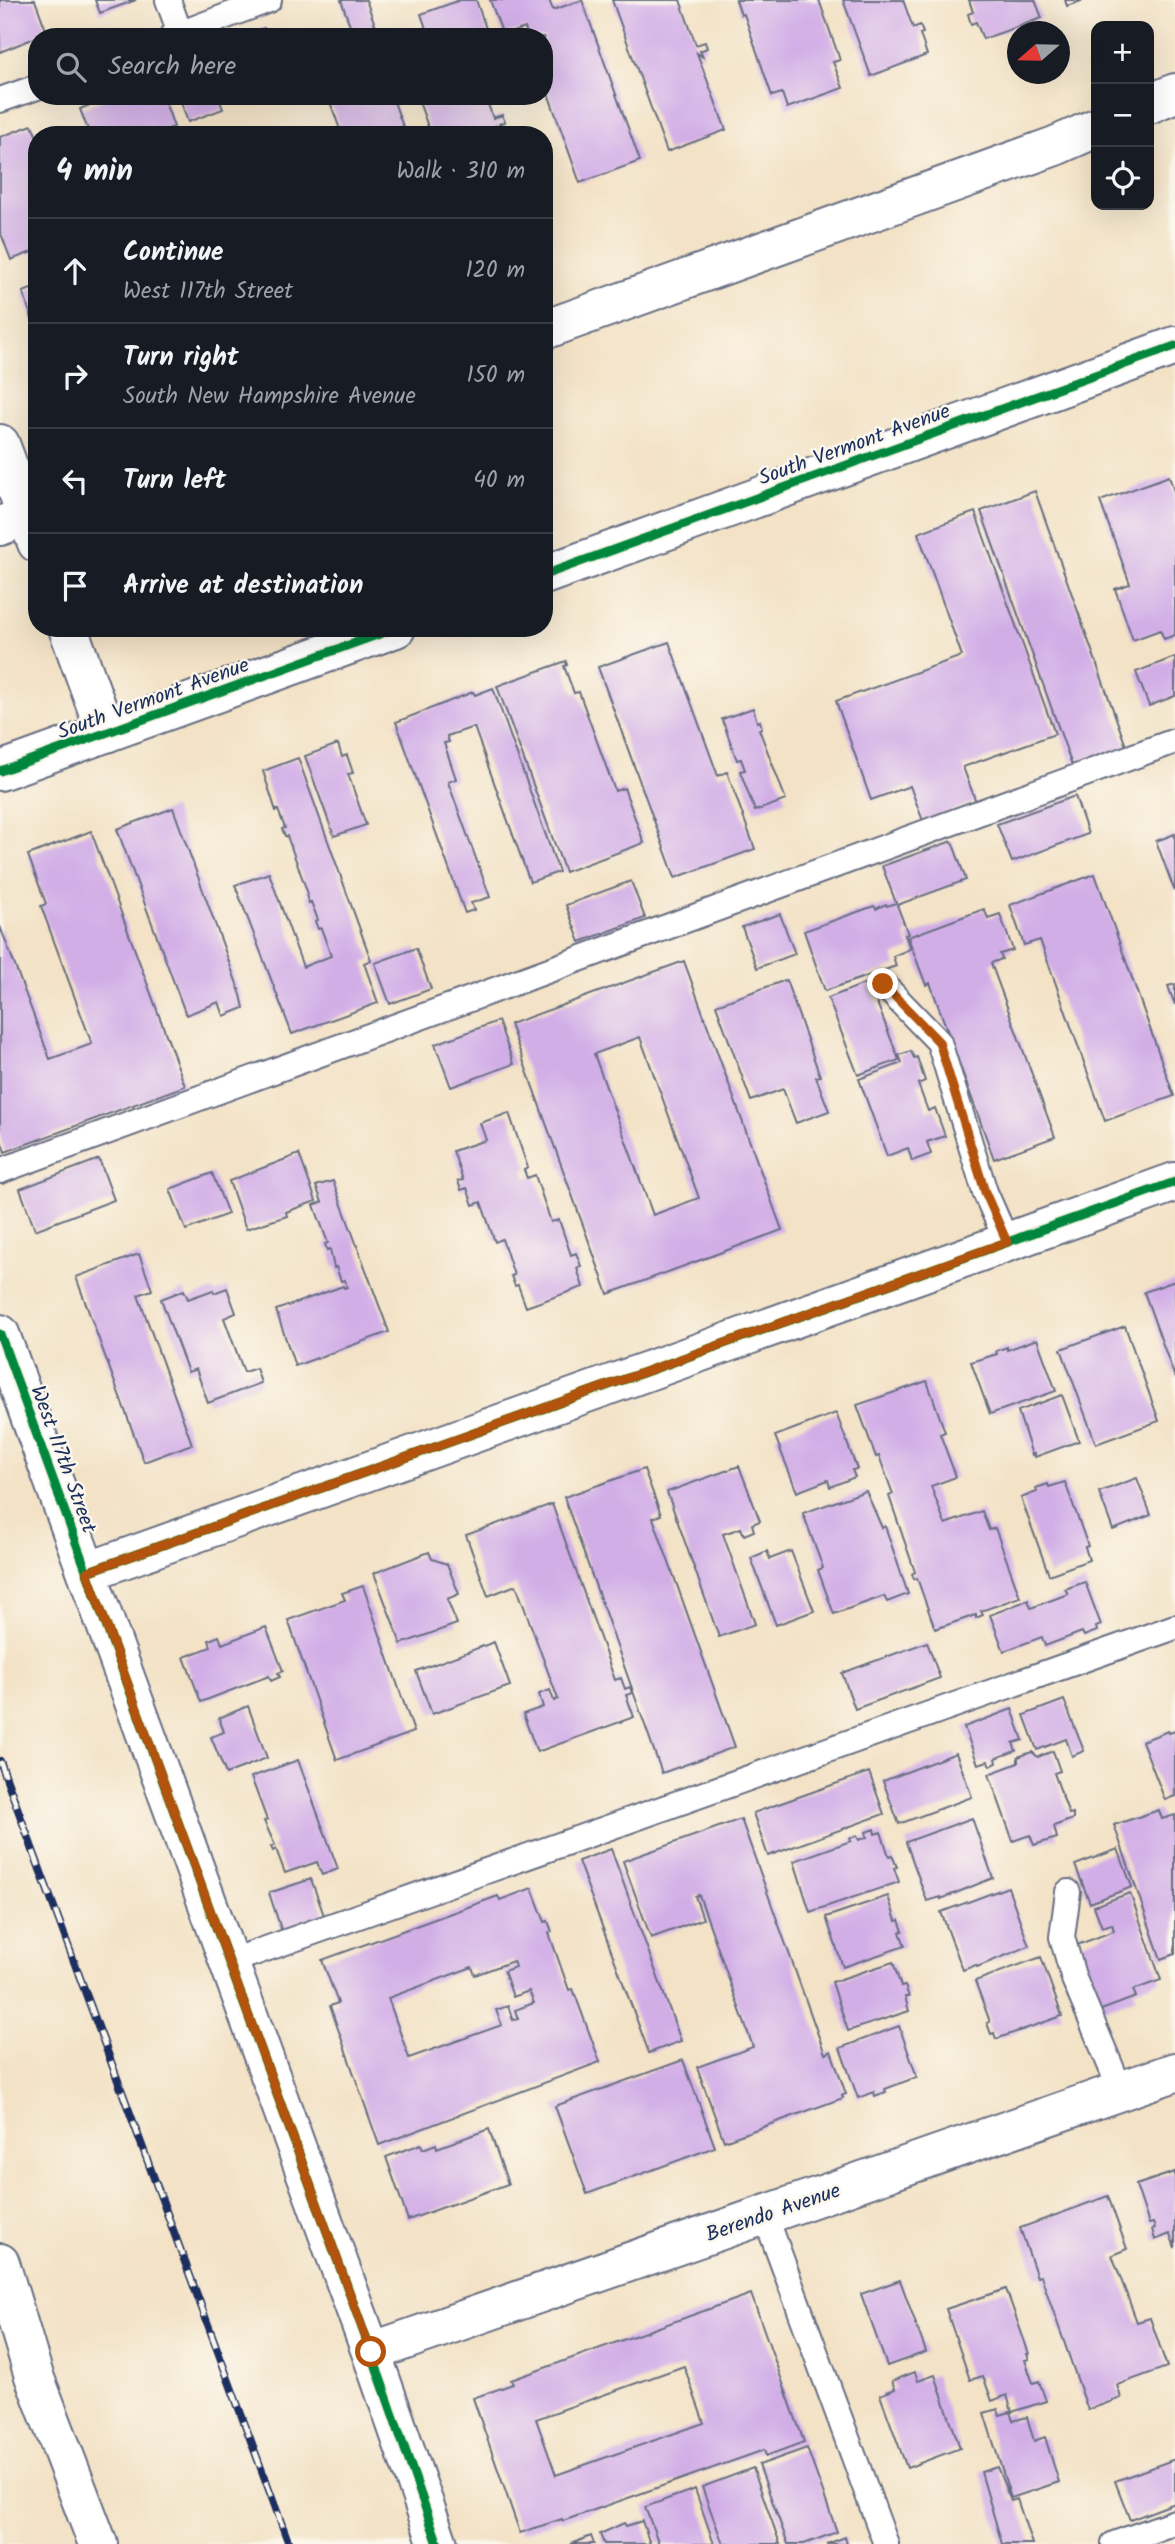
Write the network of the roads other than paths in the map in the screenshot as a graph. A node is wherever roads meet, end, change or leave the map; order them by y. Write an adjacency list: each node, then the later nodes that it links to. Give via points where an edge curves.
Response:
1 (168, 0): 3 (lane)
2 (269, 0): 4 (lane)
3 (174, 28)
4 (194, 28)
5 (28, 90): 7 (lane)
6 (1175, 93): 8 (main road)
7 (0, 100)
8 (1154, 102)
9 (1091, 130): 10 (main road)
10 (553, 327)
11 (1175, 346): 14 (main road, South Vermont Avenue)
12 (0, 444): 13 (main road)
13 (25, 524)
14 (553, 572)
15 (71, 637): 17 (main road)
16 (371, 637): 17 (main road, South Vermont Avenue)
17 (106, 733): 19 (main road, South Vermont Avenue)
18 (1175, 741): 21 (lane)
19 (0, 771)
20 (883, 984): 23 (lane, via 939,1042 985,1192)
21 (0, 1171)
22 (1175, 1182): 23 (main road)
23 (1007, 1242): 25 (main road)
24 (0, 1334): 25 (main road, West 117th Street)
25 (87, 1572): 28 (main road, West 117th Street)
26 (1175, 1627): 28 (lane)
27 (1068, 1892): 30 (lane, via 1062,1937 1074,1979)
28 (229, 1962): 33 (main road, West 117th Street)
29 (1175, 2072): 30 (main road, Berendo Avenue)
30 (1121, 2091): 31 (main road, Berendo Avenue)
31 (765, 2215): 33 (main road, Berendo Avenue); 37 (lane)
32 (0, 2263): 35 (main road, via 34,2376)
33 (371, 2352): 36 (main road, West 117th Street)
34 (1175, 2522): 38 (lane)
35 (98, 2544)
36 (439, 2544)
37 (886, 2544)
38 (1114, 2544)

